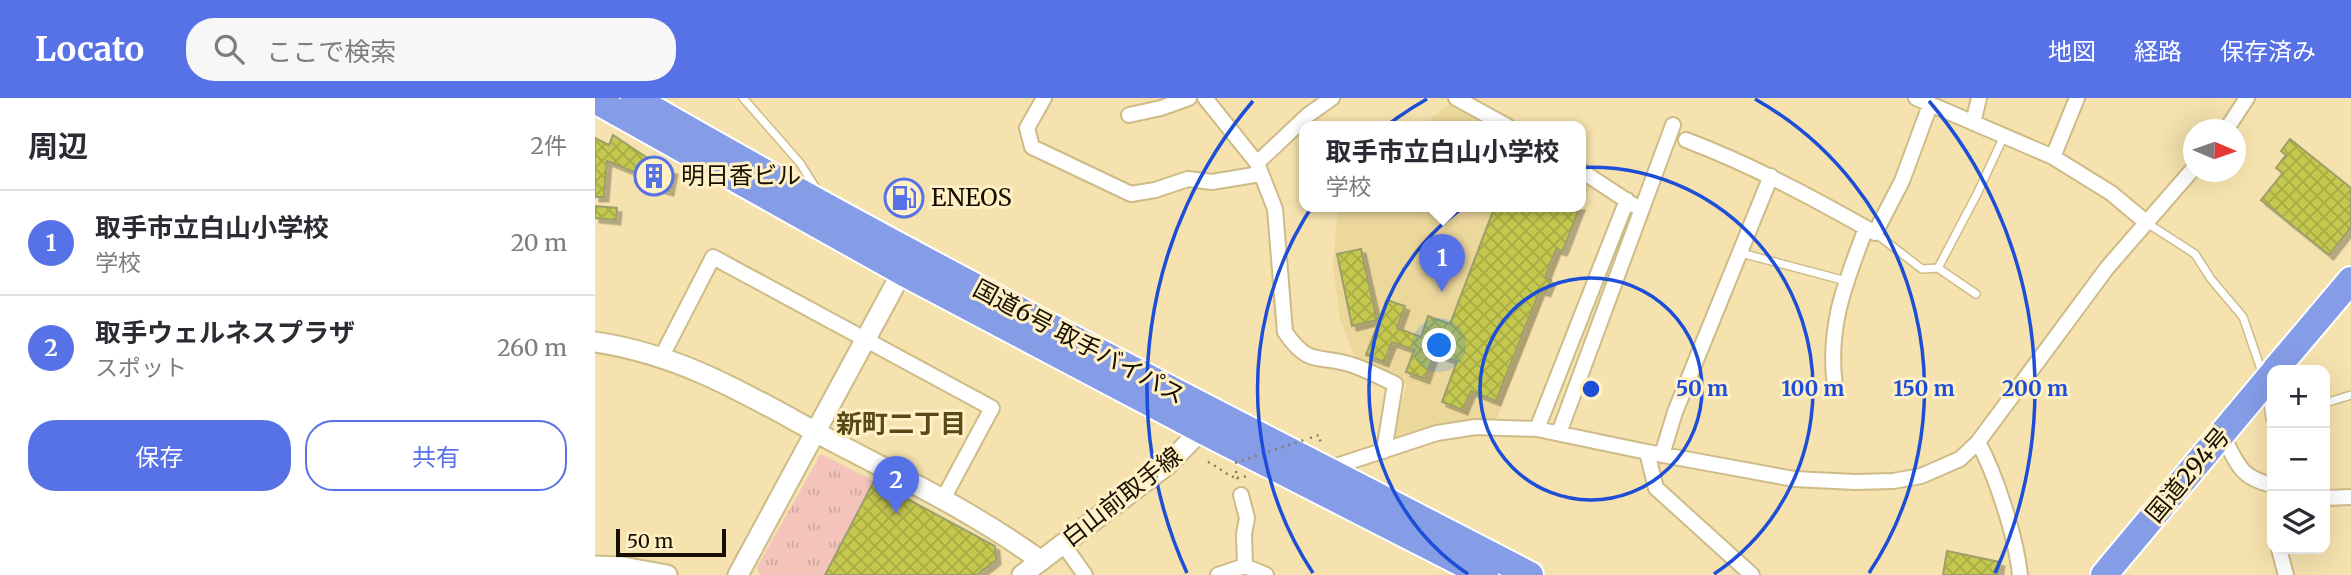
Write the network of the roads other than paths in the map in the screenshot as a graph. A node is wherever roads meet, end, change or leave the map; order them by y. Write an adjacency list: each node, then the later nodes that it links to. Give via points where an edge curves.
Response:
1 (634, 98): 29 (highway, 国道6号 取手バイパス)
2 (743, 98): 29 (lane, via 800,163)
3 (1044, 98): 24 (street, via 1027,128 1032,148 1131,194 1188,179 1212,182)
4 (1189, 98): 14 (street)
5 (1205, 98): 24 (street)
6 (1332, 98): 16 (street)
7 (1456, 98): 17 (street)
8 (1916, 98): 13 (street)
9 (1979, 98): 18 (street)
10 (2077, 98): 23 (street)
11 (2247, 98): 15 (street)
12 (595, 100): 35 (highway, 国道6号 取手バイパス)
13 (1930, 105): 18 (street); 32 (street, via 1902,181)
14 (1129, 115)
15 (2233, 119)
16 (1303, 121)
17 (1498, 121)
18 (1973, 122): 21 (street)
19 (1299, 125): 24 (street)
20 (1673, 125): 30 (street)
21 (2004, 136): 23 (street); 34 (lane)
22 (1686, 140): 26 (street)
23 (2053, 157): 31 (street, via 2111,193)
24 (1259, 169): 54 (street, via 1275,209 1285,332 1308,357 1353,365 1395,384)
25 (1586, 174): 28 (street)
26 (1771, 176): 32 (street); 33 (street)
27 (2183, 181): 31 (street)
28 (1627, 201): 30 (street); 49 (street)
29 (828, 208): 48 (highway, 国道6号 取手バイパス)
30 (1642, 210): 51 (street)
31 (2147, 223): 43 (lane, via 2195,254 2243,317); 53 (street, via 2106,268)
32 (1870, 231): 34 (lane, via 1922,269); 37 (street)
33 (1741, 253): 37 (lane); 56 (street, via 1675,412)
34 (1938, 268): 38 (lane)
35 (902, 272): 39 (street); 48 (highway, 国道6号 取手バイパス)
36 (2351, 280): 42 (highway, 国道294号)
37 (1846, 281): 45 (street, via 1833,336)
38 (1976, 294)
39 (866, 339): 41 (street, via 713,257); 50 (street); 62 (street, via 992,408)
40 (595, 342): 41 (street)
41 (662, 356): 50 (street, via 729,385)
42 (2280, 365)
43 (2267, 368)
44 (2267, 381): 52 (highway, 国道294号)
45 (1835, 387)
46 (2351, 395): 47 (lane)
47 (2330, 401)
48 (1209, 422): 57 (highway, 国道6号 取手バイパス); 63 (street, 白山前取手線, via 1167,465); 74 (highway, 国道6号 取手バイパス)
49 (1537, 429): 51 (street); 54 (street, via 1476,427 1437,433)
50 (815, 432): 62 (street); 70 (street)
51 (1559, 433): 55 (street)
52 (2222, 435): 58 (street, via 2241,469 2252,480); 78 (highway, 国道294号)
53 (1978, 442): 56 (street, via 1940,470 1880,482 1794,479); 77 (street, via 2003,506)
54 (1384, 451): 57 (street)
55 (1647, 452): 56 (street); 76 (street, via 1656,488)
56 (1662, 455)
57 (1325, 470): 75 (highway, 国道6号 取手バイパス)
58 (2267, 484)
59 (1241, 495): 67 (street, via 1247,518)
60 (2351, 497): 61 (street)
61 (2330, 498)
62 (943, 499): 65 (street)
63 (1063, 544): 65 (street, 白山前取手線); 72 (street)
64 (2280, 554): 79 (street)
65 (1041, 561): 71 (street, 白山前取手線)
66 (595, 566): 69 (street)
67 (1245, 566): 68 (street); 73 (street)
68 (1226, 574)
69 (667, 575)
70 (738, 575)
71 (1022, 575)
72 (1085, 575)
73 (1266, 575)
74 (1485, 575)
75 (1530, 575)
76 (1752, 575)
77 (2020, 575)
78 (2103, 575)
79 (2286, 575)

